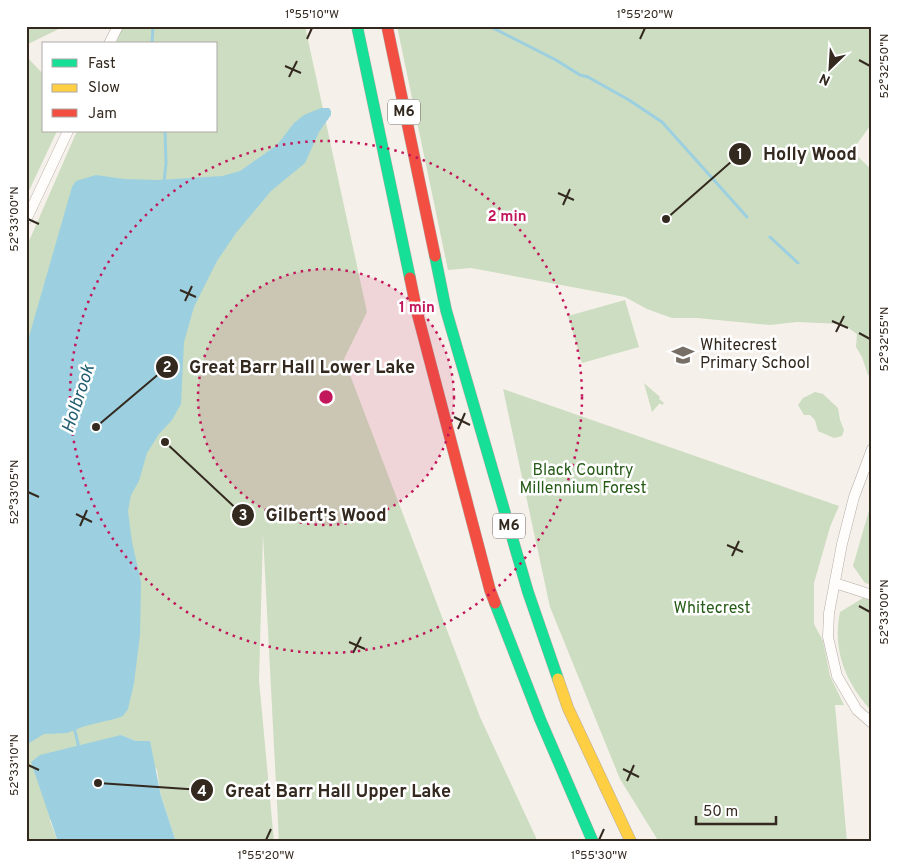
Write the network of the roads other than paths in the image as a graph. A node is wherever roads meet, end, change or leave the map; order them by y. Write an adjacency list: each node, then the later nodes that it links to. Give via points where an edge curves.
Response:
1 (118, 26): 4 (street)
2 (357, 26): 11 (highway, M6, via 417,312 490,590 540,719)
3 (387, 26): 12 (highway, M6, via 446,310 525,583 568,708)
4 (110, 42)
5 (68, 132): 6 (street)
6 (26, 220)
7 (872, 449): 8 (street, via 854,498)
8 (835, 583): 9 (street); 10 (street, via 828,637 832,658 837,676 857,710)
9 (872, 595)
10 (872, 723)
11 (593, 842)
12 (630, 842)

